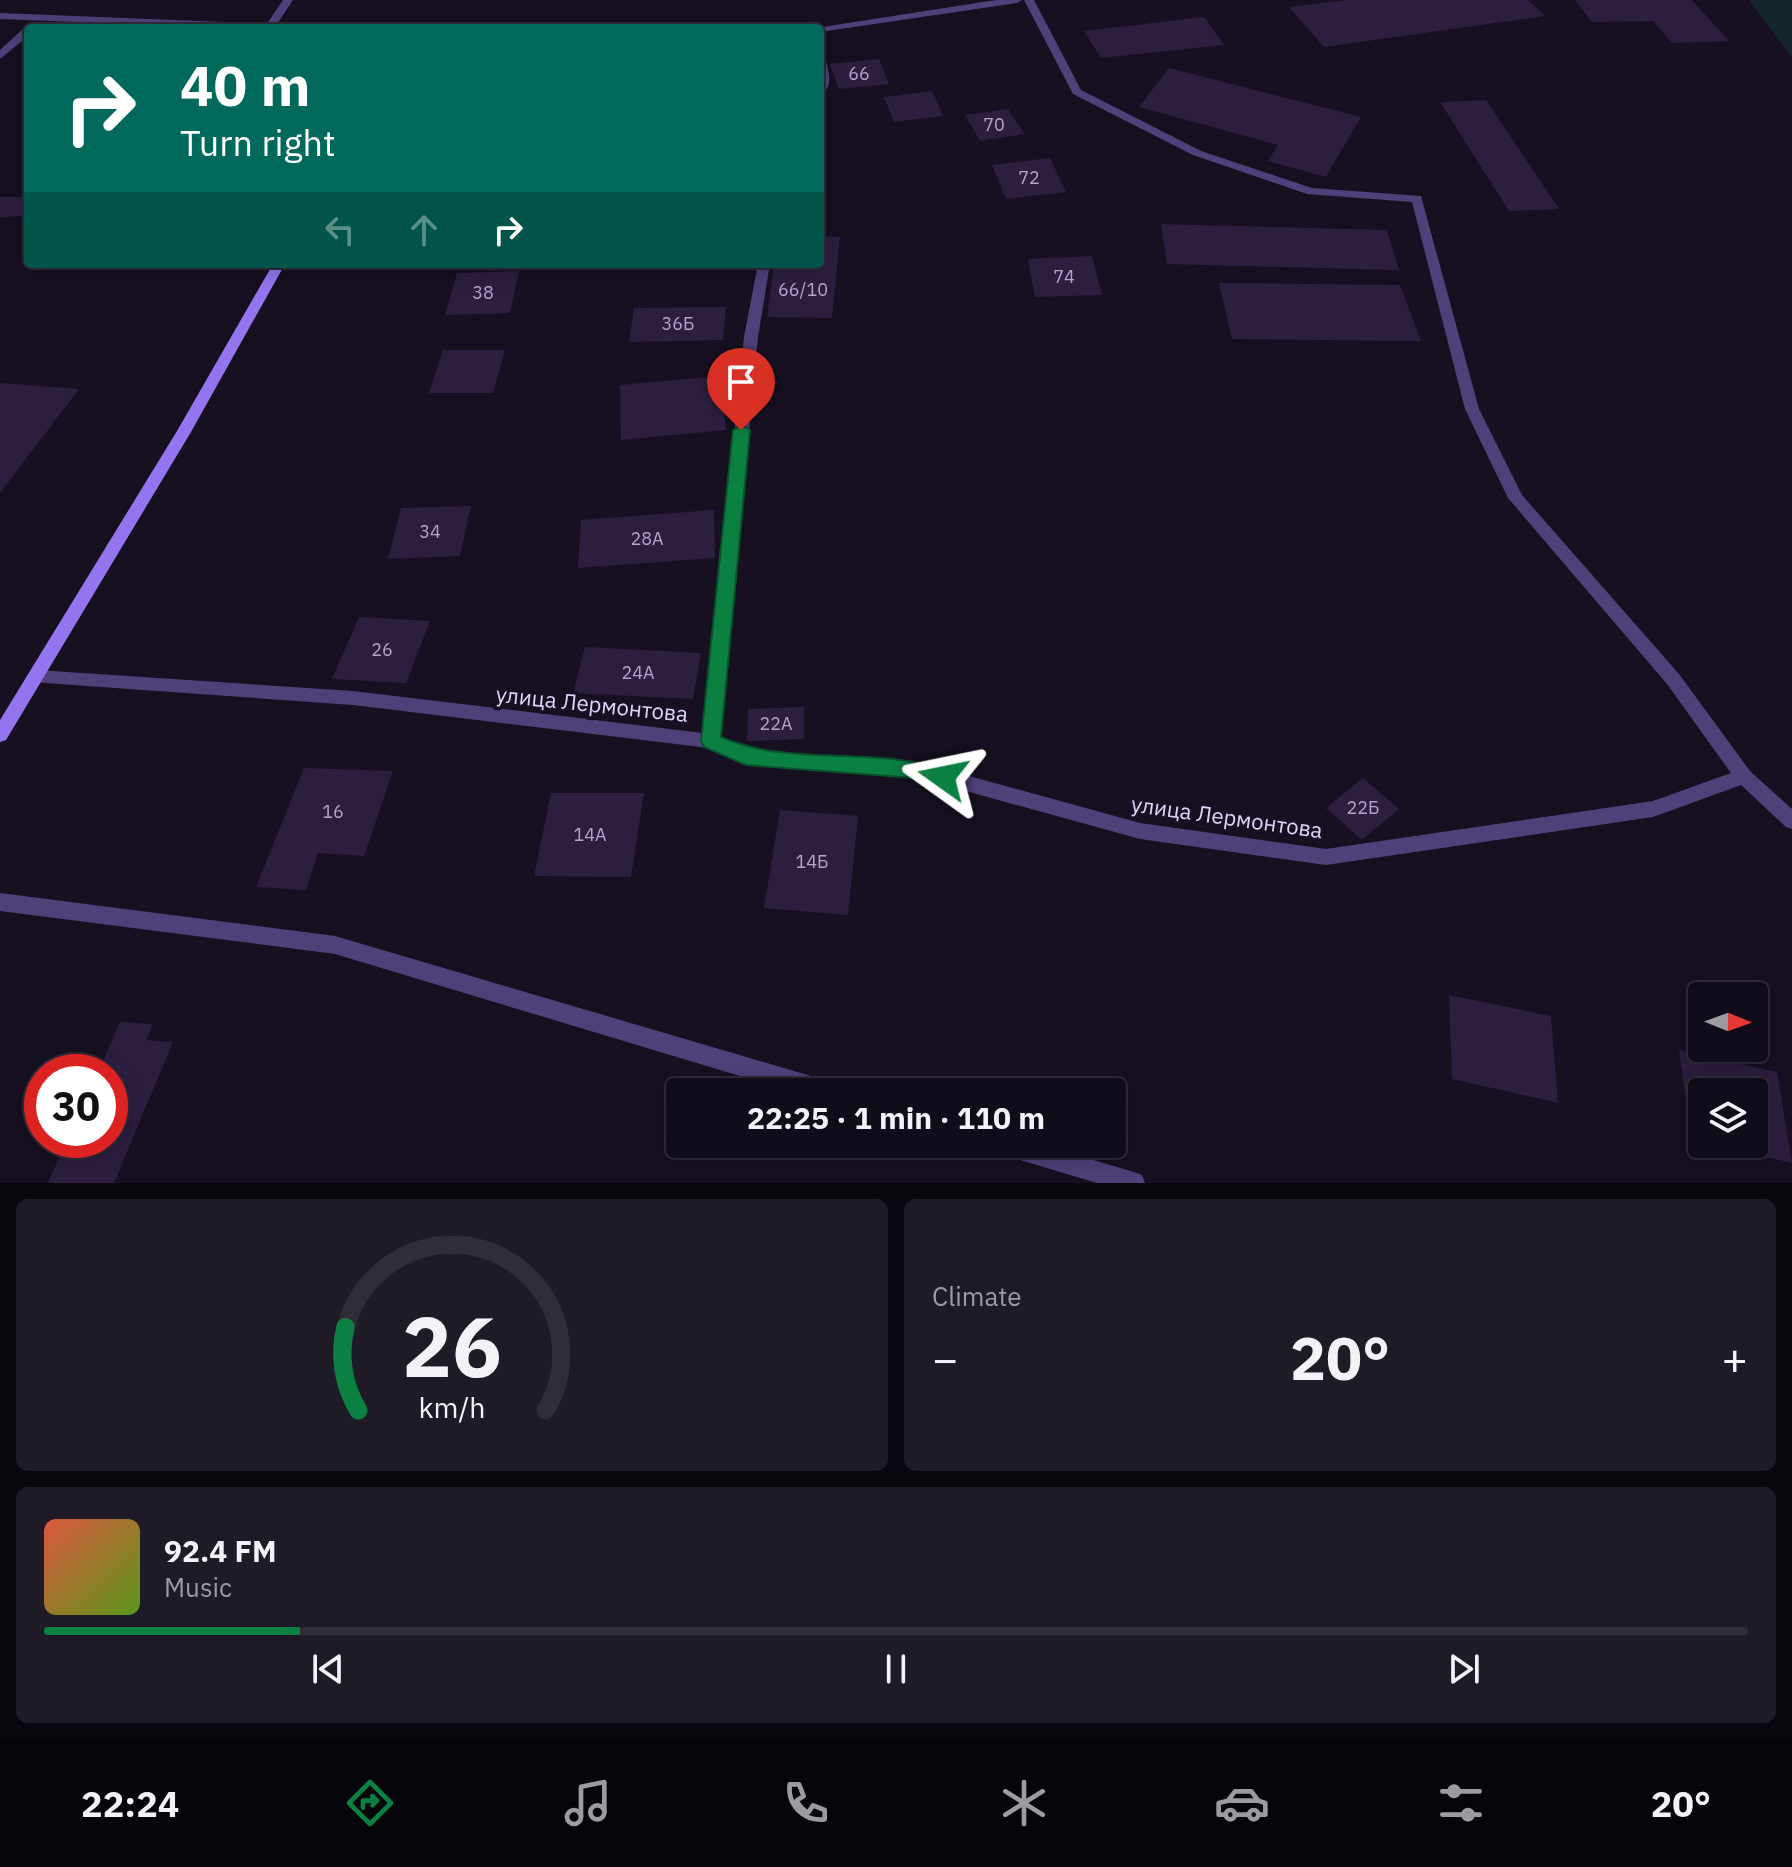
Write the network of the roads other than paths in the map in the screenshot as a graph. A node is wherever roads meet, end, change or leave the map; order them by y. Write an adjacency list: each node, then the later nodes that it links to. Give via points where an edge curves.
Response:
1 (288, 0): 8 (street)
2 (1017, 0): 9 (street)
3 (1029, 0): 17 (street, via 1077,92 1197,153 1311,191 1417,199 1472,409 1516,498 1673,679)
4 (0, 16): 5 (street)
5 (42, 17): 6 (street); 7 (street)
6 (34, 24)
7 (242, 24)
8 (272, 24)
9 (824, 28)
10 (24, 34): 11 (street)
11 (0, 56)
12 (277, 268): 14 (main road)
13 (763, 268): 16 (street, via 751,337)
14 (37, 677): 15 (main road); 16 (street, улица Лермонтова, via 353,698)
15 (0, 735)
16 (711, 741): 17 (street, улица Лермонтова, via 746,757 915,769 1140,831 1326,857 1653,809)
17 (1744, 776): 18 (street)
18 (1792, 821)
19 (0, 902): 20 (street, via 335,945)
20 (781, 1078)
21 (1050, 1158): 22 (street)
22 (1134, 1183)

